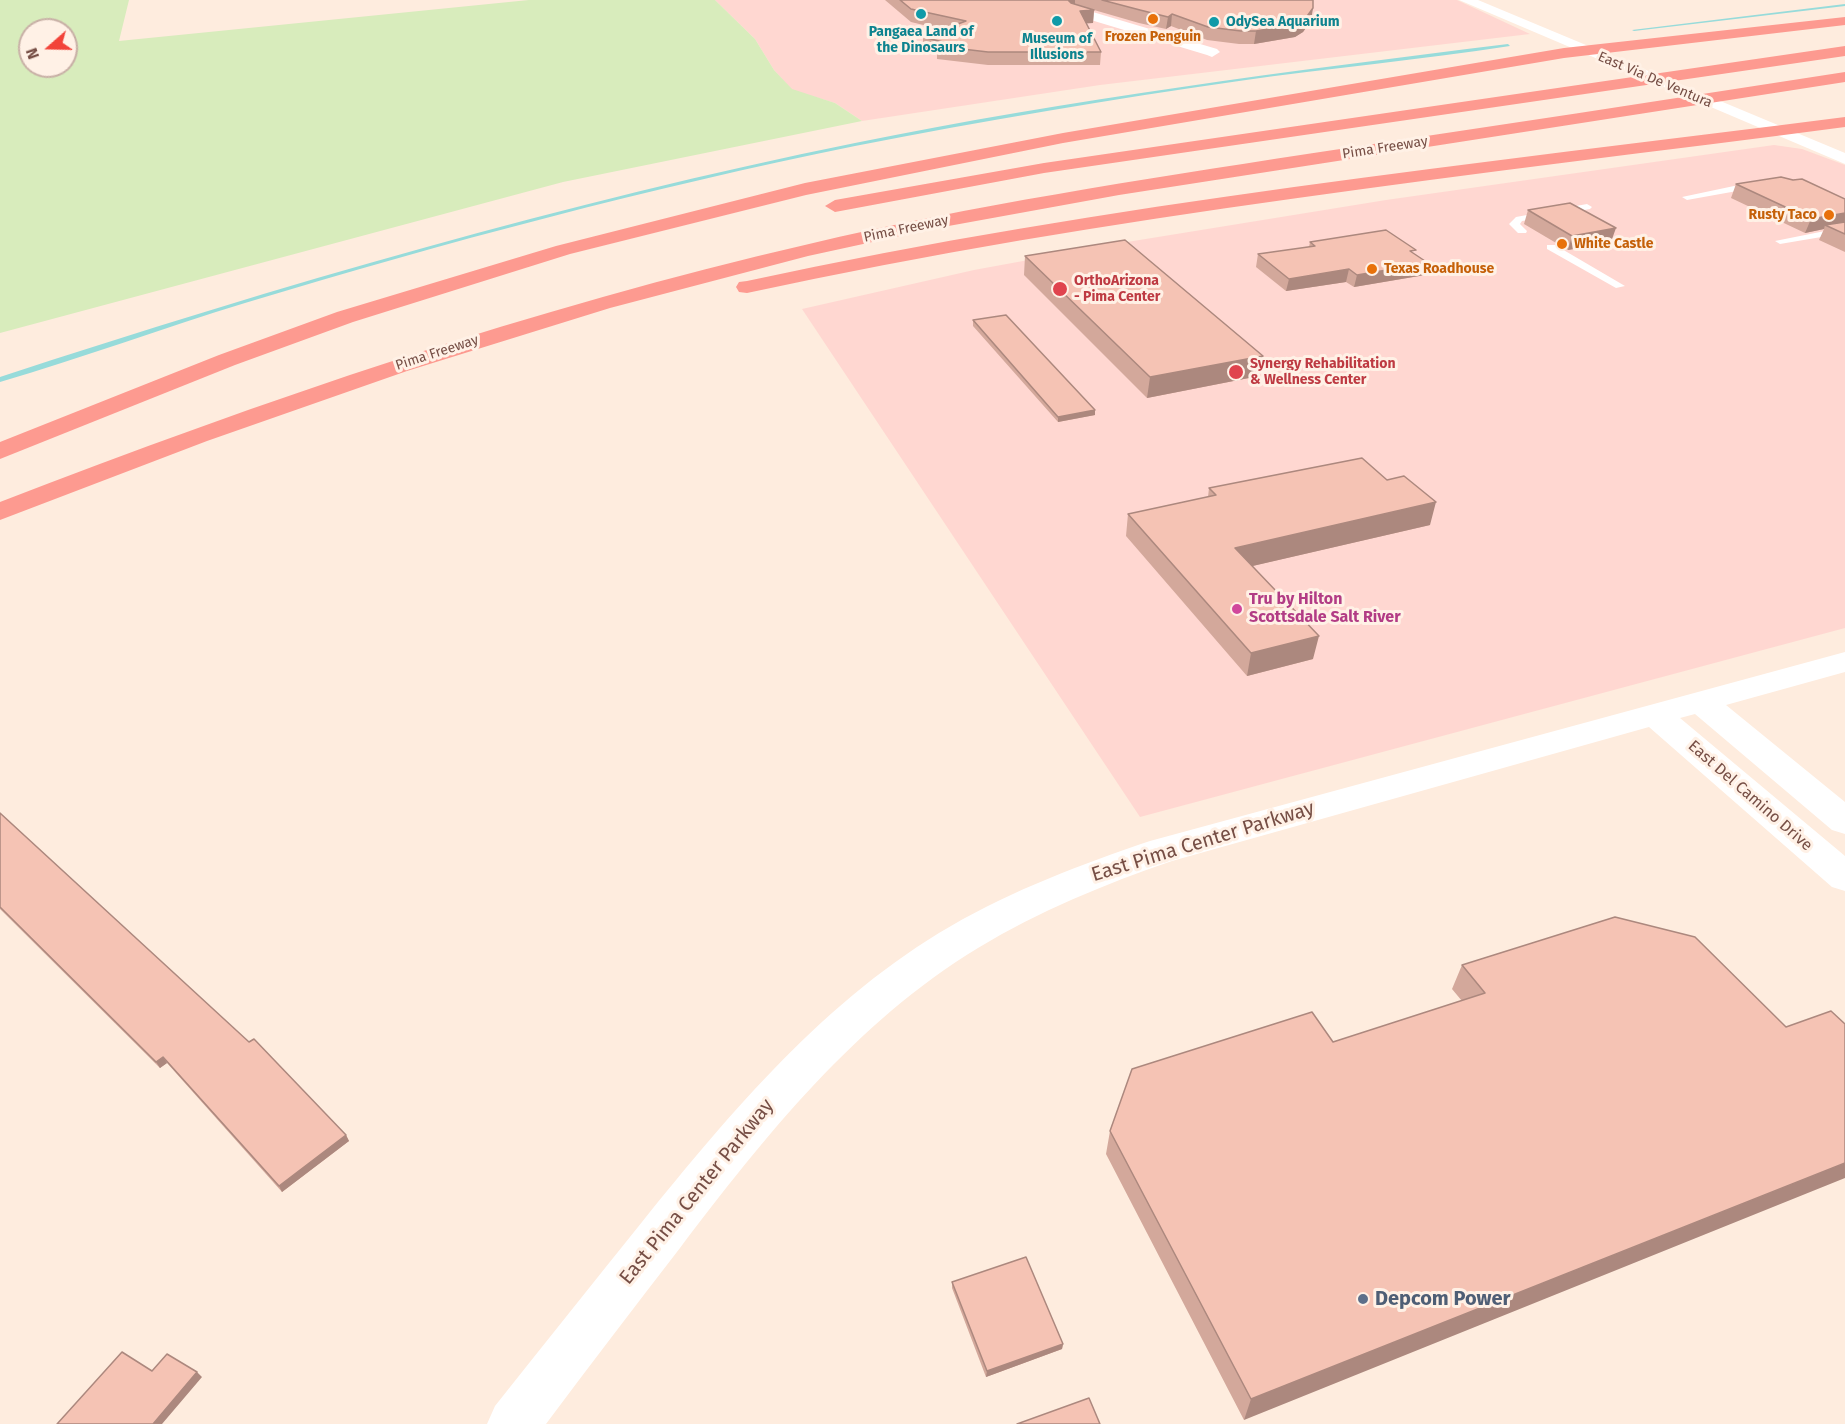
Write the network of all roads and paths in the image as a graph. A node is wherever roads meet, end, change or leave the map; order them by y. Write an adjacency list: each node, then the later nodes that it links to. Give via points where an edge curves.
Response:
1 (1466, 0): 6 (street, East Via De Ventura)
2 (1495, 0): 5 (street, East Via De Ventura)
3 (1076, 10): 8 (street)
4 (1845, 21): 5 (highway)
5 (1612, 46): 6 (highway); 11 (street, East Via De Ventura)
6 (1583, 50): 12 (street, East Via De Ventura); 27 (highway, via 995,151 685,218 563,250 345,317)
7 (1845, 51): 18 (highway, Pima Freeway, via 1044,168)
8 (1212, 52)
9 (1845, 77): 28 (highway, Pima Freeway, via 1102,192 808,250 615,300 394,367 229,424)
10 (1845, 122): 11 (highway)
11 (1814, 128): 12 (highway); 13 (street, East Via De Ventura)
12 (1781, 133): 14 (street, East Via De Ventura); 29 (highway, via 1219,203 852,264 691,300 539,341)
13 (1845, 141)
14 (1845, 159)
15 (1734, 189): 16 (lane)
16 (1687, 196)
17 (1587, 207): 20 (lane, via 1519,219 1514,224)
18 (816, 210)
19 (1845, 230): 21 (lane)
20 (1522, 231)
21 (1780, 242)
22 (1551, 247): 26 (lane)
23 (646, 249): 24 (highway)
24 (582, 265)
25 (561, 271): 27 (highway, via 296,349)
26 (1620, 286)
27 (0, 452)
28 (0, 513)
29 (0, 517)
30 (1845, 662): 31 (street, East Pima Center Parkway)
31 (1678, 708): 32 (street); 33 (street, East Del Camino Drive); 34 (street, East Pima Center Parkway, via 1163,850 1096,873 964,937 896,984 811,1059 740,1134)
32 (1845, 821)
33 (1845, 877)
34 (513, 1424)

